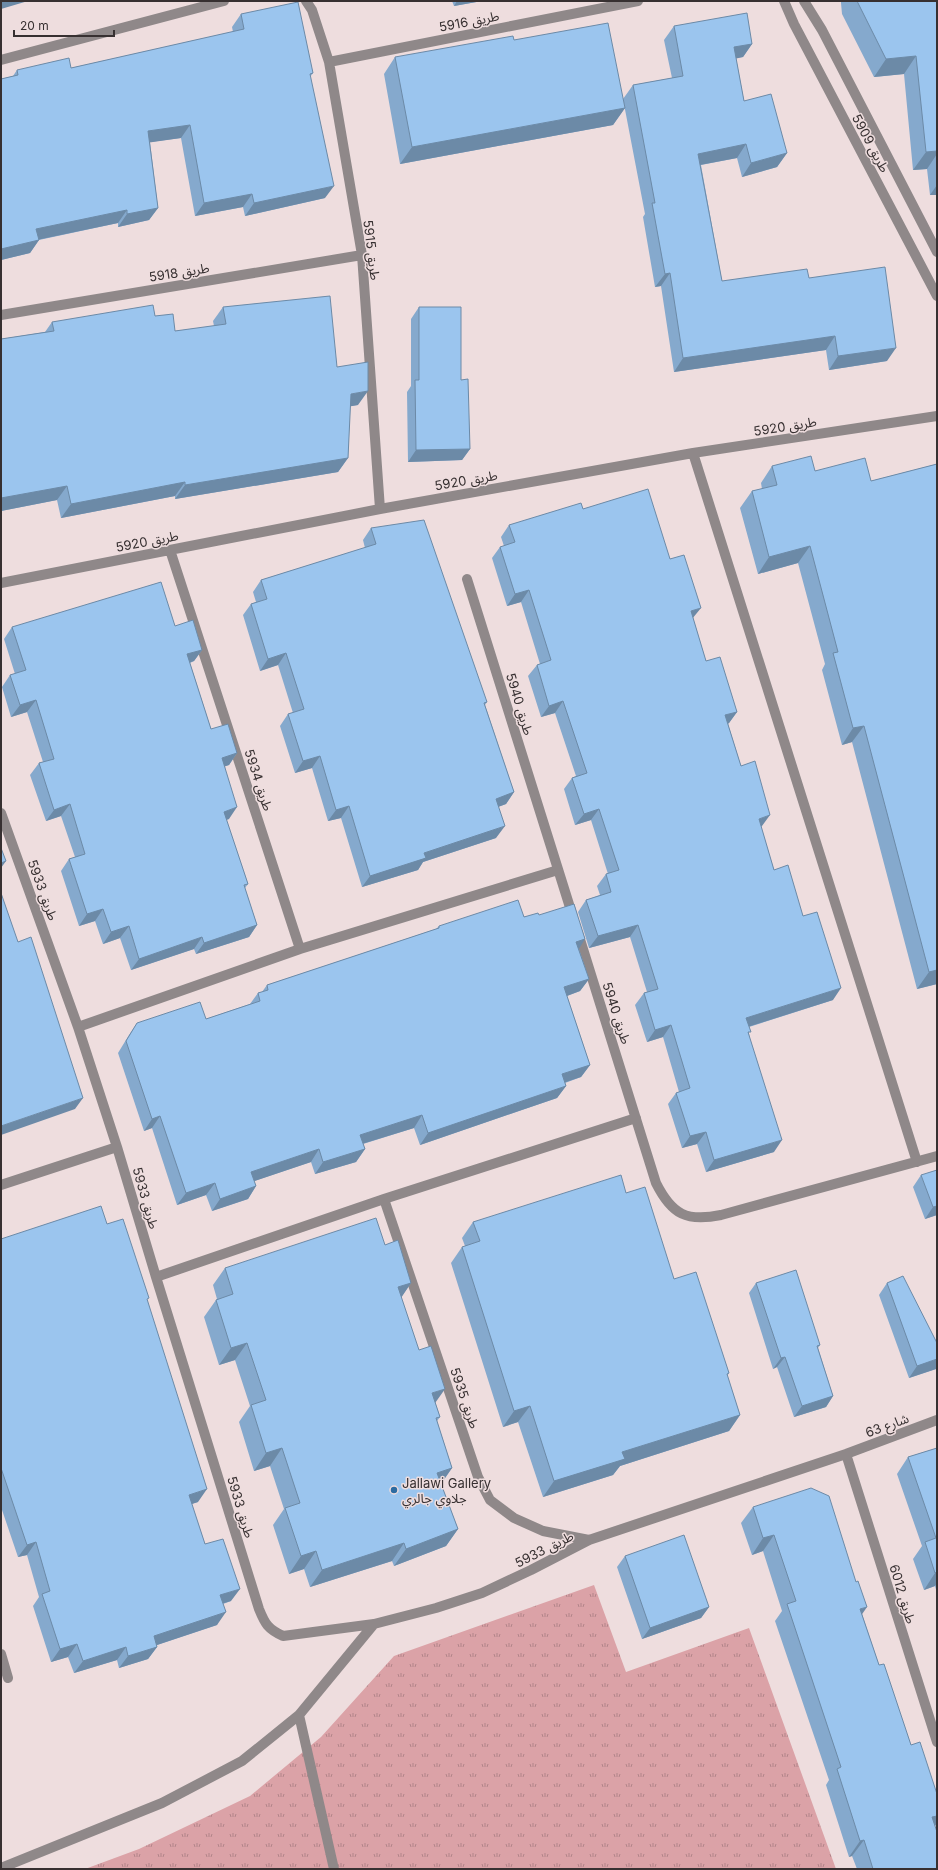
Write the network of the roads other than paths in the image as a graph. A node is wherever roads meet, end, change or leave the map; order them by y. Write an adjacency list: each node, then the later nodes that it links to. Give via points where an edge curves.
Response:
1 (224, 1): 6 (street)
2 (306, 1): 7 (street, طريق 5915, via 312,10)
3 (638, 1): 7 (street, طريق 5916)
4 (784, 1): 10 (street, طريق 5909, via 796,29)
5 (804, 1): 8 (street, طريق 5909, via 822,30)
6 (1, 60)
7 (329, 62): 9 (street, طريق 5915)
8 (937, 252)
9 (362, 255): 11 (street, طريق 5918); 14 (street, طريق 5915)
10 (937, 296)
11 (1, 315)
12 (937, 416): 13 (street, طريق 5920)
13 (693, 453): 14 (street, طريق 5920); 25 (street)
14 (380, 509): 15 (street, طريق 5920)
15 (170, 550): 17 (street, طريق 5920); 20 (street, طريق 5934)
16 (467, 579): 19 (street, طريق 5940)
17 (1, 583)
18 (1, 813): 21 (street, طريق 5933)
19 (558, 870): 20 (street); 22 (street, طريق 5940)
20 (300, 949): 21 (street)
21 (78, 1027): 23 (street, طريق 5933)
22 (636, 1118): 25 (street, طريق 5940, via 656,1183 665,1201 681,1214 701,1219); 27 (street)
23 (117, 1147): 26 (street); 28 (street, طريق 5933)
24 (937, 1156): 25 (street, طريق 5940)
25 (917, 1162)
26 (1, 1185)
27 (384, 1199): 28 (street); 31 (street, طريق 5935, via 478,1477 490,1500 514,1518 543,1531)
28 (156, 1277): 32 (street, طريق 5933, via 264,1621 271,1631 283,1636)
29 (937, 1420): 30 (street, شارع 63)
30 (846, 1454): 31 (street, طريق 5933); 36 (street, طريق 6012)
31 (589, 1540): 32 (street, طريق 5933, via 482,1593)
32 (374, 1624): 37 (street)
33 (1, 1654): 34 (street)
34 (8, 1678)
35 (937, 1708): 36 (street)
36 (927, 1711): 38 (street, طريق 6012)
37 (299, 1715): 39 (street, via 242,1761 162,1803); 40 (street)
38 (937, 1742)
39 (1, 1868)
40 (334, 1869)

